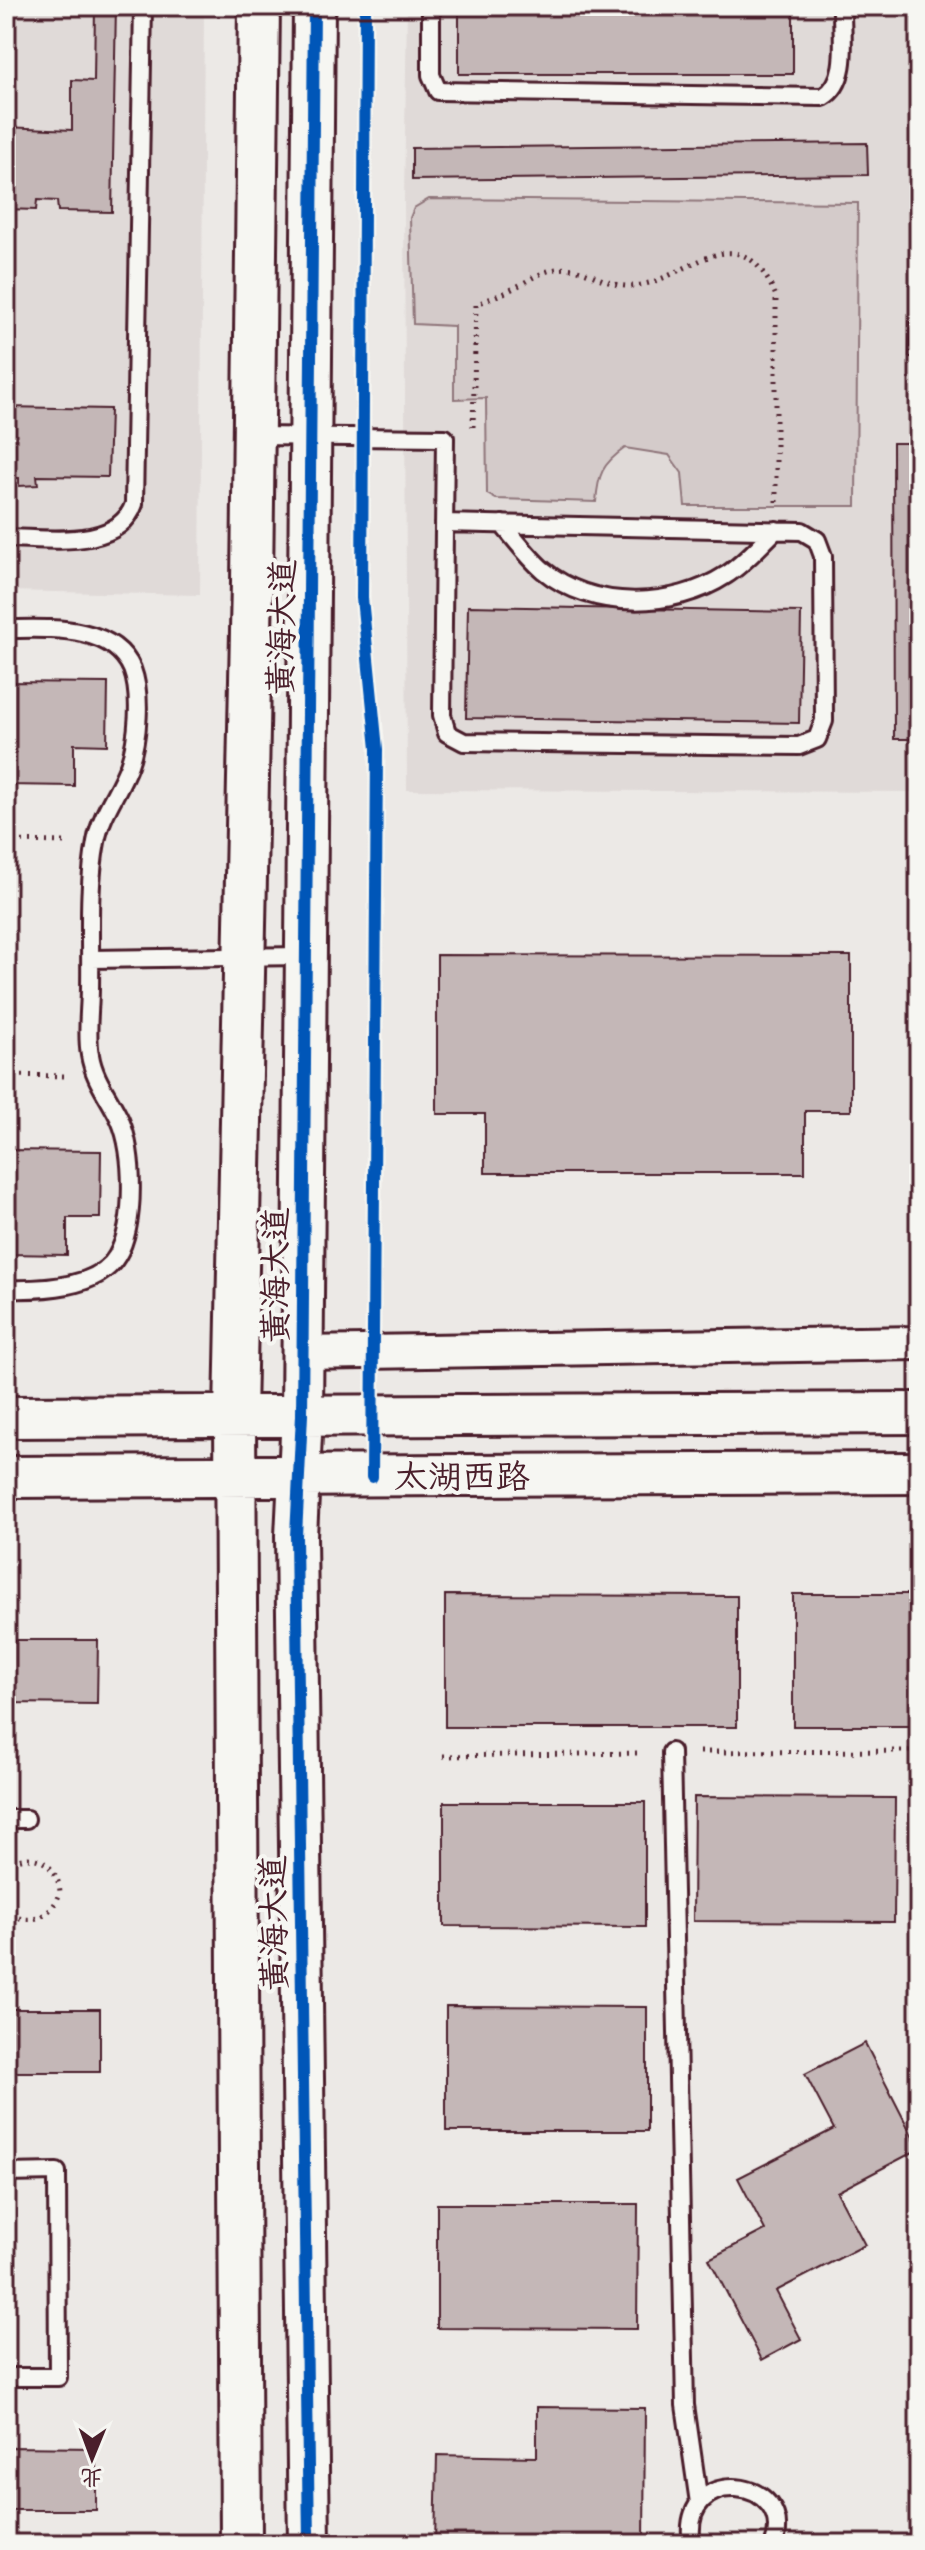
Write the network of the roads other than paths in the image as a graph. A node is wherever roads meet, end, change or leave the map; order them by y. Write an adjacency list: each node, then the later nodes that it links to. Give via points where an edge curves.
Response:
1 (143, 6): 11 (lane, via 134,504 122,523 90,537)
2 (259, 6): 6 (street, 黄海大道)
3 (314, 6): 7 (street, 黄海大道)
4 (431, 6): 5 (lane, via 431,75 438,91 823,97 834,91 841,76)
5 (842, 6)
6 (254, 436): 7 (lane); 14 (street, 黄海大道)
7 (311, 437): 8 (lane, via 445,438); 13 (street, 黄海大道)
8 (444, 523): 9 (lane); 10 (lane, via 442,715 447,733 464,742 799,746 817,739 824,721 823,556 817,540 802,531)
9 (502, 524): 10 (lane); 10 (lane, via 543,570 605,599 678,598 699,590 729,574)
10 (776, 530)
11 (6, 538)
12 (6, 629): 15 (lane, via 64,629 94,636 117,650 131,668 138,697 129,765 100,821 92,862)
13 (306, 956): 14 (lane); 18 (street, 黄海大道)
14 (244, 957): 15 (lane); 20 (street, 黄海大道)
15 (91, 959): 16 (lane, via 90,1055 129,1142 130,1208 119,1254 107,1271 83,1280 37,1290)
16 (6, 1289)
17 (919, 1343): 18 (street)
18 (303, 1353): 21 (street, 黄海大道)
19 (919, 1413): 21 (street, 太湖西路)
20 (235, 1415): 21 (street, 太湖西路); 22 (street, 太湖西路); 24 (street, 黄海大道)
21 (302, 1415): 26 (street, 黄海大道)
22 (6, 1417)
23 (919, 1473): 26 (street, 太湖西路)
24 (235, 1475): 25 (street, 太湖西路); 26 (street, 太湖西路); 33 (street, 黄海大道)
25 (6, 1477)
26 (299, 1477): 34 (street, 黄海大道)
27 (671, 1752): 32 (lane, via 685,2405)
28 (6, 1819): 29 (lane)
29 (26, 1819)
30 (6, 2173): 31 (lane, via 57,2172 58,2377)
31 (6, 2377)
32 (699, 2503): 35 (lane, via 690,2530); 36 (lane, via 722,2488 751,2490 771,2509)
33 (241, 2544)
34 (309, 2544)
35 (692, 2544)
36 (774, 2544)

